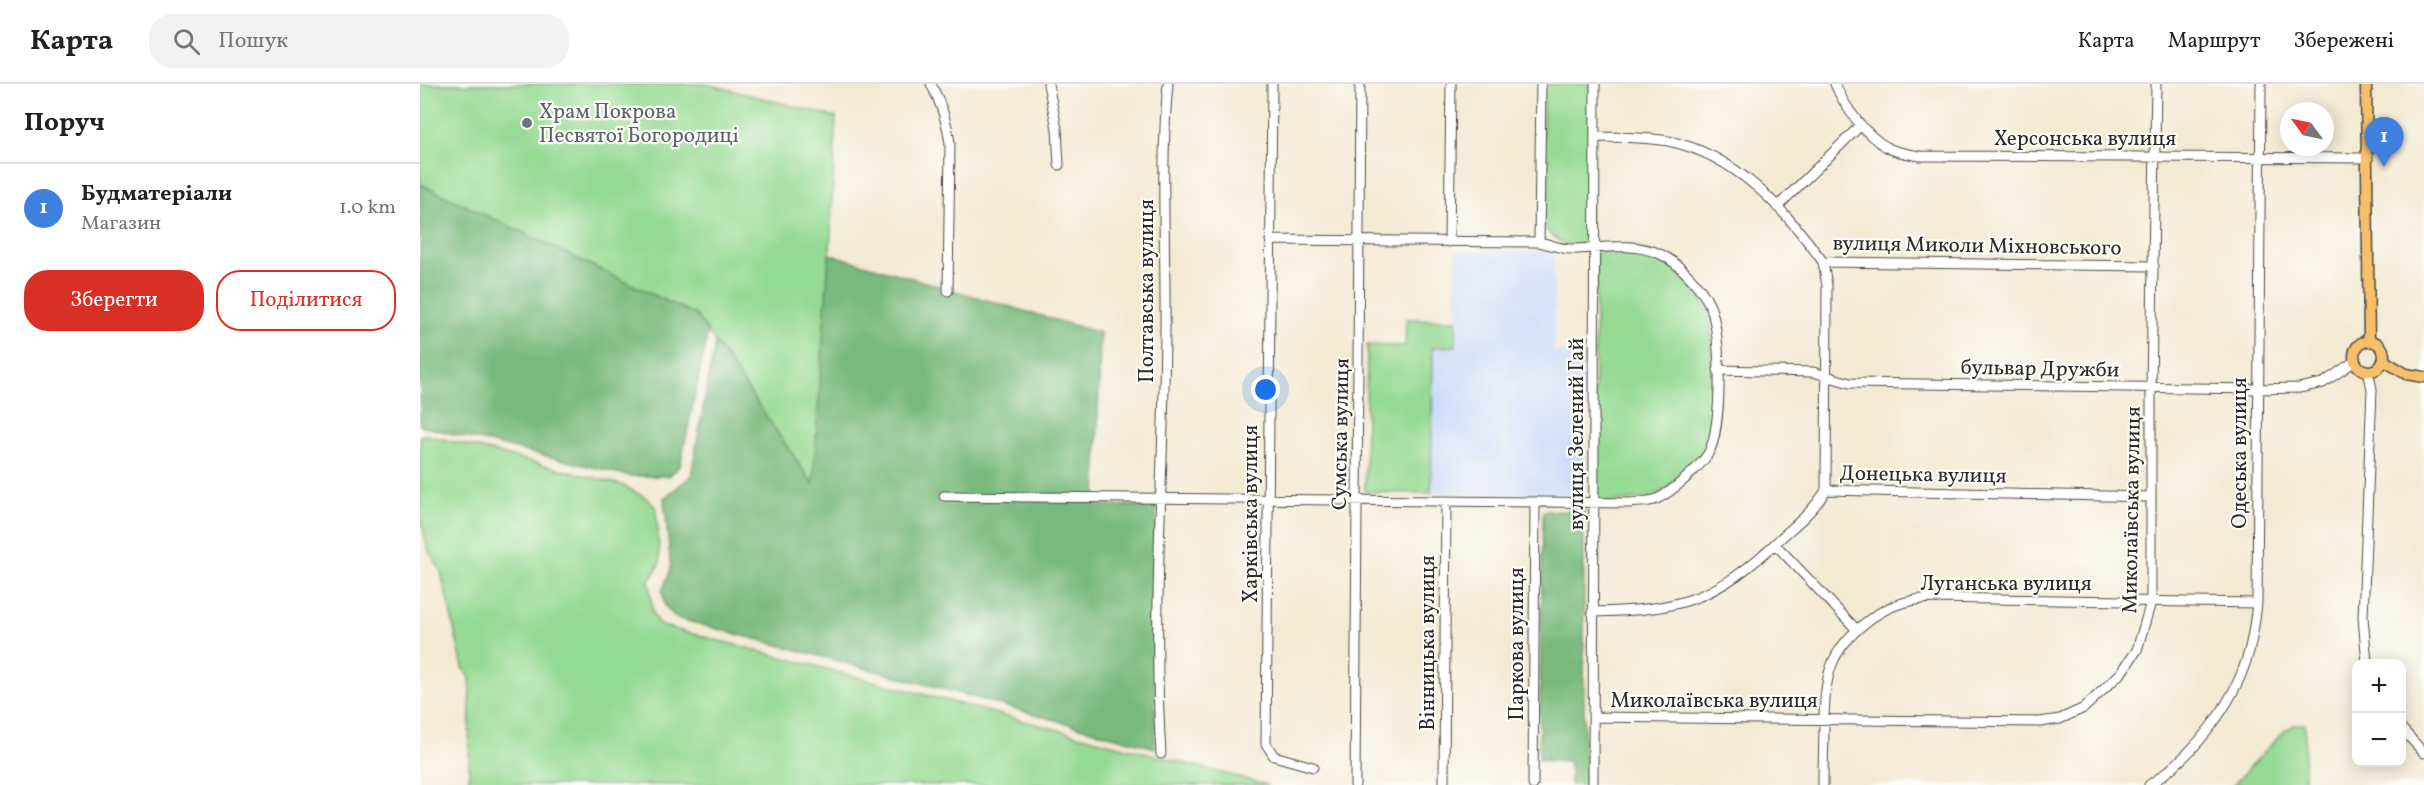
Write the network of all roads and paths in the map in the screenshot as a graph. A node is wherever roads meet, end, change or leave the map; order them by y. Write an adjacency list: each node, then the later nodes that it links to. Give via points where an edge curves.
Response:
1 (931, 84): 27 (street, via 948,123 950,143)
2 (1047, 84): 18 (street, via 1057,129)
3 (1168, 84): 40 (street, Полтавська вулиця)
4 (1272, 84): 20 (street, Харківська вулиця)
5 (1360, 84): 21 (street, Сумська вулиця)
6 (1451, 84): 22 (street)
7 (1541, 84): 23 (street)
8 (1595, 84): 14 (street, вулиця Зелений Гай)
9 (1835, 84): 13 (street, Херсонська вулиця)
10 (2156, 84): 15 (street, Миколаївська вулиця)
11 (2261, 84): 16 (street, Одеська вулиця)
12 (2366, 84): 17 (main road)
13 (1861, 125): 15 (street, Херсонська вулиця, via 1888,148 1920,156); 19 (street)
14 (1595, 136): 19 (street, вулиця Миколи Міхновського, via 1650,138 1691,148 1727,163); 24 (street, вулиця Зелений Гай)
15 (2156, 157): 16 (street, Херсонська вулиця); 26 (street, Миколаївська вулиця)
16 (2261, 157): 17 (street, Херсонська вулиця); 36 (street, Одеська вулиця)
17 (2368, 158): 28 (main road)
18 (1059, 165)
19 (1777, 207): 25 (street, вулиця Миколи Міхновського)
20 (1270, 240): 21 (street); 41 (street, Харківська вулиця)
21 (1360, 241): 22 (street); 42 (street, Сумська вулиця)
22 (1449, 242): 23 (street)
23 (1539, 242): 24 (street, via 1567,249)
24 (1596, 247): 31 (street, via 1633,247 1653,252 1690,278 1710,306); 45 (street, вулиця Зелений Гай)
25 (1823, 262): 26 (street, вулиця Миколи Міхновського); 33 (street, via 1827,286)
26 (2154, 266): 35 (street, Миколаївська вулиця)
27 (948, 291)
28 (2369, 342): 29 (main road, via 2380,347); 30 (main road, via 2356,349)
29 (2383, 360): 32 (main road); 34 (main road, via 2406,374)
30 (2355, 361): 32 (main road); 36 (street, бульвар Дружби, via 2323,383)
31 (1718, 370): 33 (street, бульвар Дружби, via 1813,372); 45 (street, via 1717,426 1708,454 1700,463 1655,500)
32 (2368, 371): 51 (street, via 2372,389 2363,617)
33 (1826, 376): 35 (street, бульвар Дружби, via 1850,383); 37 (street)
34 (2424, 377)
35 (2151, 387): 36 (street, бульвар Дружби); 39 (street, Миколаївська вулиця)
36 (2257, 389): 48 (street, Одеська вулиця)
37 (1826, 490): 39 (street, Донецька вулиця); 46 (street, Донецька вулиця)
38 (944, 496): 40 (street)
39 (2151, 497): 47 (street, Миколаївська вулиця)
40 (1159, 498): 41 (street); 56 (street, Полтавська вулиця)
41 (1269, 499): 42 (street); 57 (street, Харківська вулиця, via 1266,744 1274,756)
42 (1357, 499): 43 (street); 58 (street, Сумська вулиця)
43 (1446, 501): 44 (street); 59 (street, Вінницька вулиця)
44 (1535, 502): 45 (street); 60 (street, Паркова вулиця)
45 (1594, 504): 49 (street, вулиця Зелений Гай)
46 (1775, 544): 49 (street, Донецька вулиця, via 1732,579 1696,599 1658,609); 50 (street)
47 (2151, 602): 48 (street, Луганська вулиця); 50 (street, Луганська вулиця, via 1916,599 1890,606); 53 (street, Миколаївська вулиця, via 2138,650 2121,673 2084,708 2061,719 2040,722)
48 (2257, 603): 63 (street, Одеська вулиця, via 2247,658 2237,684 2202,735 2177,763)
49 (1592, 612): 52 (street, вулиця Зелений Гай)
50 (1857, 630): 53 (street, Луганська вулиця, via 1830,666)
51 (2367, 659)
52 (1593, 717): 53 (street, Миколаївська вулиця); 61 (street, вулиця Зелений Гай)
53 (1824, 718): 62 (street, Луганська вулиця)
54 (2406, 733): 55 (street)
55 (2424, 753)
56 (1161, 754)
57 (1313, 767)
58 (1355, 785)
59 (1444, 785)
60 (1533, 785)
61 (1593, 785)
62 (1823, 785)
63 (2148, 785)

